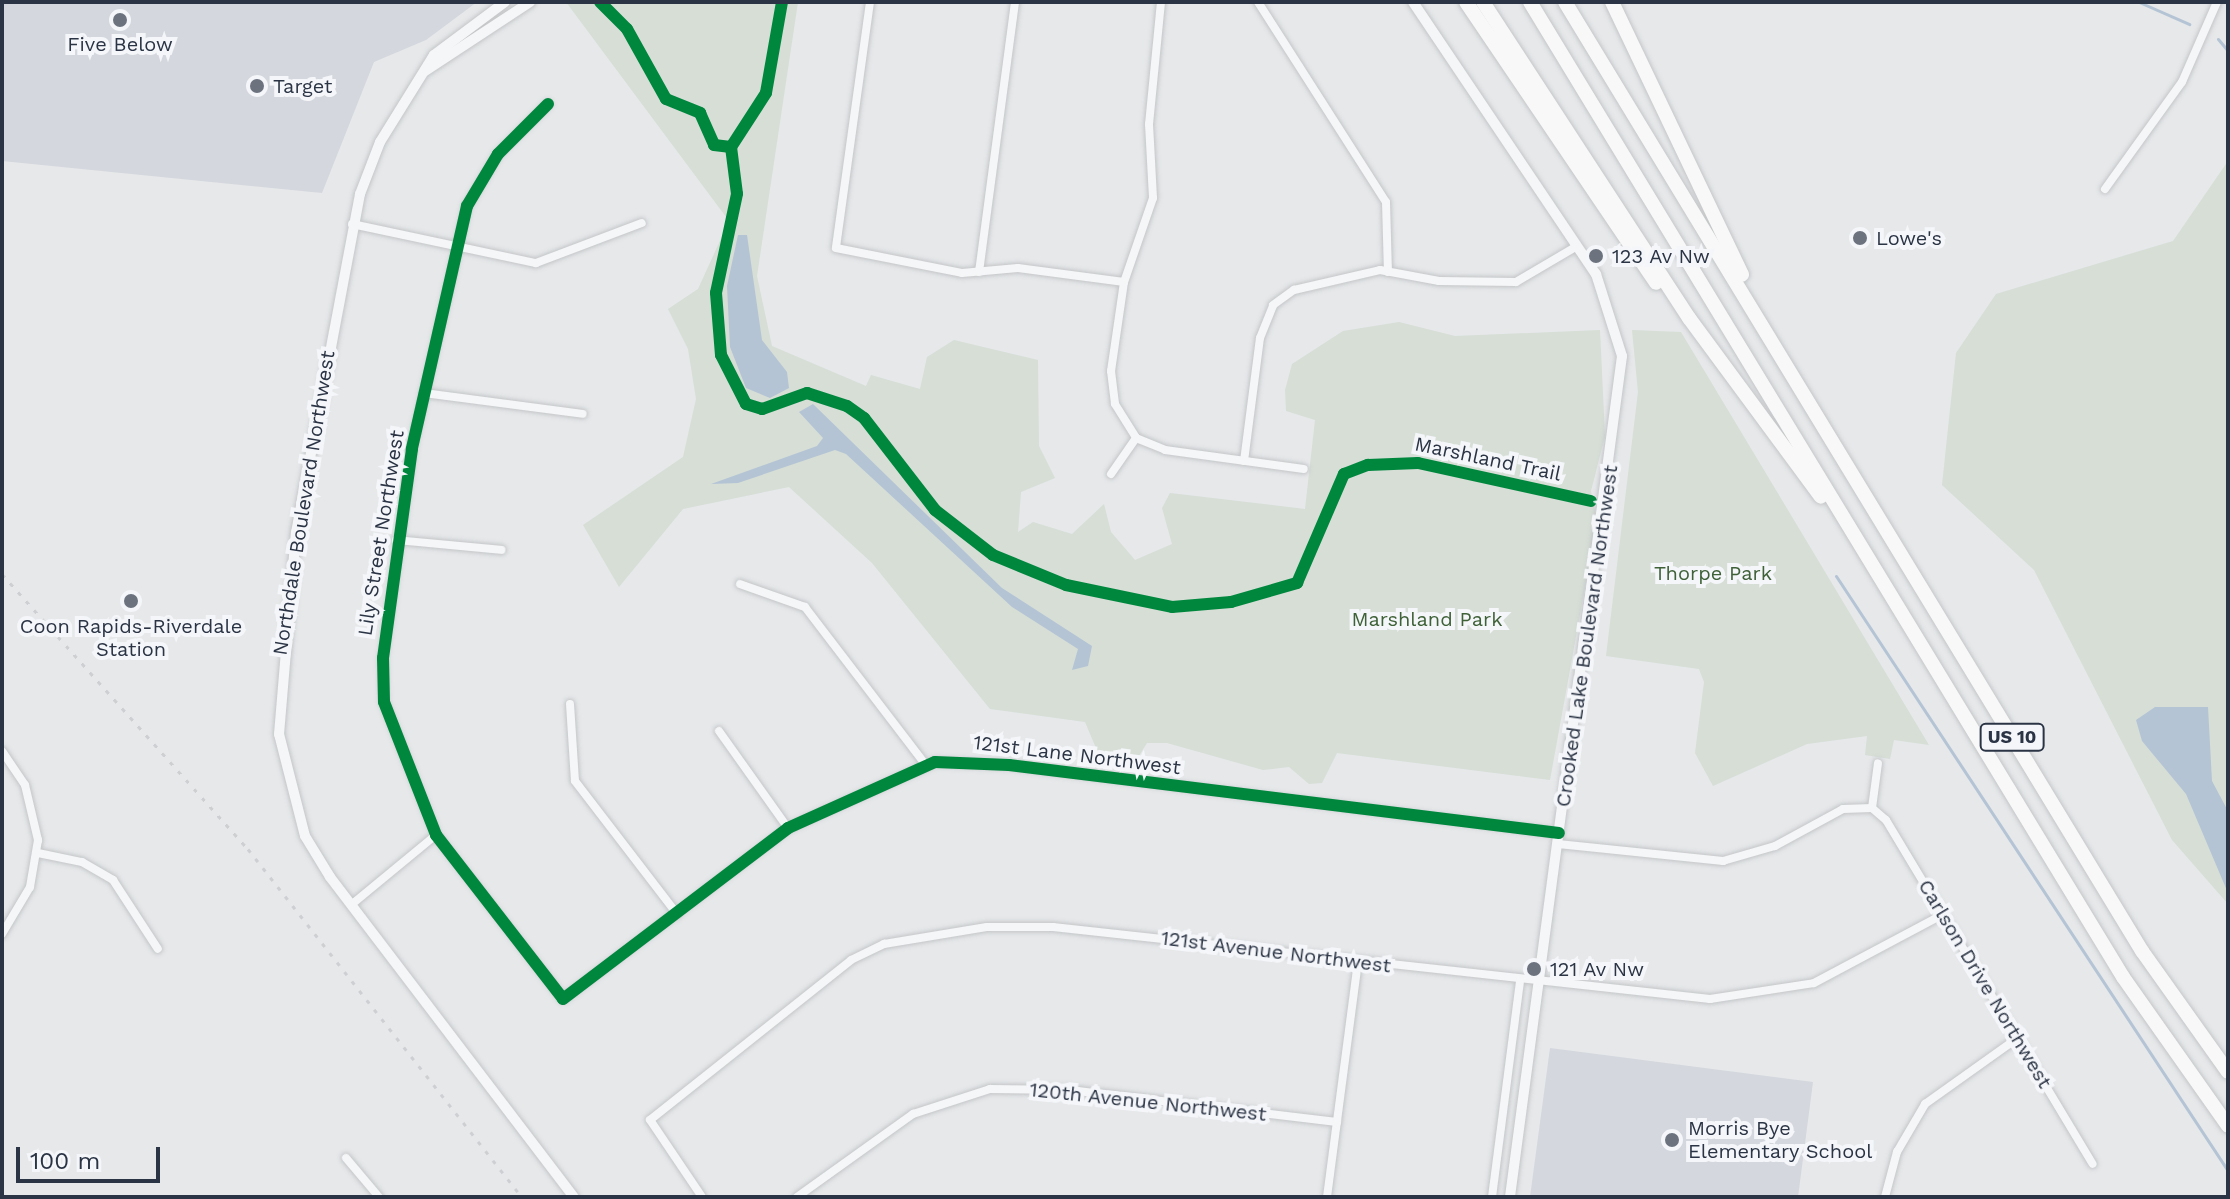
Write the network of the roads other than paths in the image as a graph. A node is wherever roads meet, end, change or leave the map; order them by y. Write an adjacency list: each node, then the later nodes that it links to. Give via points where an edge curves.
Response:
1 (505, 2): 14 (street, Northdale Boulevard Northwest, via 446,44)
2 (530, 2): 14 (street)
3 (870, 2): 21 (street, via 836,248)
4 (1015, 2): 21 (street)
5 (1161, 2): 23 (street, via 1149,124 1153,198)
6 (1258, 2): 22 (street, via 1386,202)
7 (1413, 2): 19 (street, Crooked Lake Boulevard Northwest)
8 (1466, 2): 24 (highway, via 1628,244)
9 (1483, 2): 24 (highway)
10 (1530, 2): 34 (highway, US 10)
11 (1565, 2): 26 (highway, US 10)
12 (1612, 2): 26 (highway, via 1729,251)
13 (2217, 2): 16 (street, via 2182,82)
14 (424, 72): 18 (street, Northdale Boulevard Northwest, via 380,142)
15 (548, 104): 20 (street, Lily Street Northwest, via 476,182)
16 (2105, 189)
17 (642, 223): 20 (street, via 536,263)
18 (352, 224): 20 (street); 46 (street, Northdale Boulevard Northwest, via 296,532 278,678 287,778 305,836)
19 (1577, 246): 22 (street, via 1516,282); 44 (street, Crooked Lake Boulevard Northwest, via 1607,294 1623,379)
20 (456, 248): 25 (street, Lily Street Northwest)
21 (979, 272): 23 (street, via 1018,268)
22 (1388, 272): 29 (street, via 1316,281 1273,305 1260,338)
23 (1124, 282): 28 (street, via 1111,371 1115,404)
24 (1689, 318): 34 (highway)
25 (424, 393): 27 (street); 32 (street, Lily Street Northwest)
26 (1807, 395): 56 (highway, US 10, via 2142,951)
27 (583, 414)
28 (1136, 438): 29 (street, via 1165,450); 31 (street)
29 (1244, 461): 30 (street)
30 (1304, 469)
31 (1111, 474)
32 (396, 540): 33 (street); 43 (street, Lily Street Northwest, via 384,702)
33 (502, 550)
34 (1870, 561): 58 (highway, US 10, via 2123,977)
35 (740, 584): 40 (street, via 805,607)
36 (570, 704): 47 (street, via 575,781)
37 (719, 731): 42 (street)
38 (2, 751): 45 (street, via 31,801)
39 (1878, 763): 41 (street)
40 (926, 765): 42 (street, 121st Lane Northwest); 44 (street, 121st Lane Northwest, via 1009,765)
41 (1872, 808): 44 (street, 121st Lane Northwest, via 1843,809 1775,846 1723,861); 48 (street, Carlson Drive Northwest)
42 (788, 828): 47 (street, 121st Lane Northwest)
43 (436, 835): 46 (street); 54 (street, Lily Street Northwest)
44 (1558, 839): 53 (street, Crooked Lake Boulevard Northwest)
45 (38, 853): 49 (street, via 23,904); 50 (street, via 82,862 113,880)
46 (351, 905): 62 (street, Northdale Boulevard Northwest)
47 (677, 914): 54 (street, 121st Lane Northwest)
48 (1942, 915): 53 (street, 121st Avenue Northwest, via 1844,972 1786,990 1710,999); 55 (street, Carlson Drive Northwest)
49 (2, 934)
50 (158, 949)
51 (1358, 963): 52 (street, 121st Avenue Northwest); 57 (street); 63 (street, 121st Avenue Northwest, via 1053,927 987,927 884,944 851,960 650,1120)
52 (1520, 980): 53 (street, 121st Avenue Northwest); 66 (street)
53 (1539, 982): 67 (street, Crooked Lake Boulevard Northwest)
54 (563, 999)
55 (2019, 1037): 60 (street, Carlson Drive Northwest); 68 (street, via 1925,1104 1897,1152)
56 (2228, 1072)
57 (1337, 1122): 64 (street, 120th Avenue Northwest, via 1069,1090 990,1089 913,1114); 65 (street)
58 (2228, 1126)
59 (346, 1158): 61 (street)
60 (2093, 1164)
61 (379, 1197)
62 (574, 1197)
63 (702, 1197)
64 (797, 1197)
65 (1327, 1197)
66 (1492, 1197)
67 (1510, 1197)
68 (1885, 1197)

